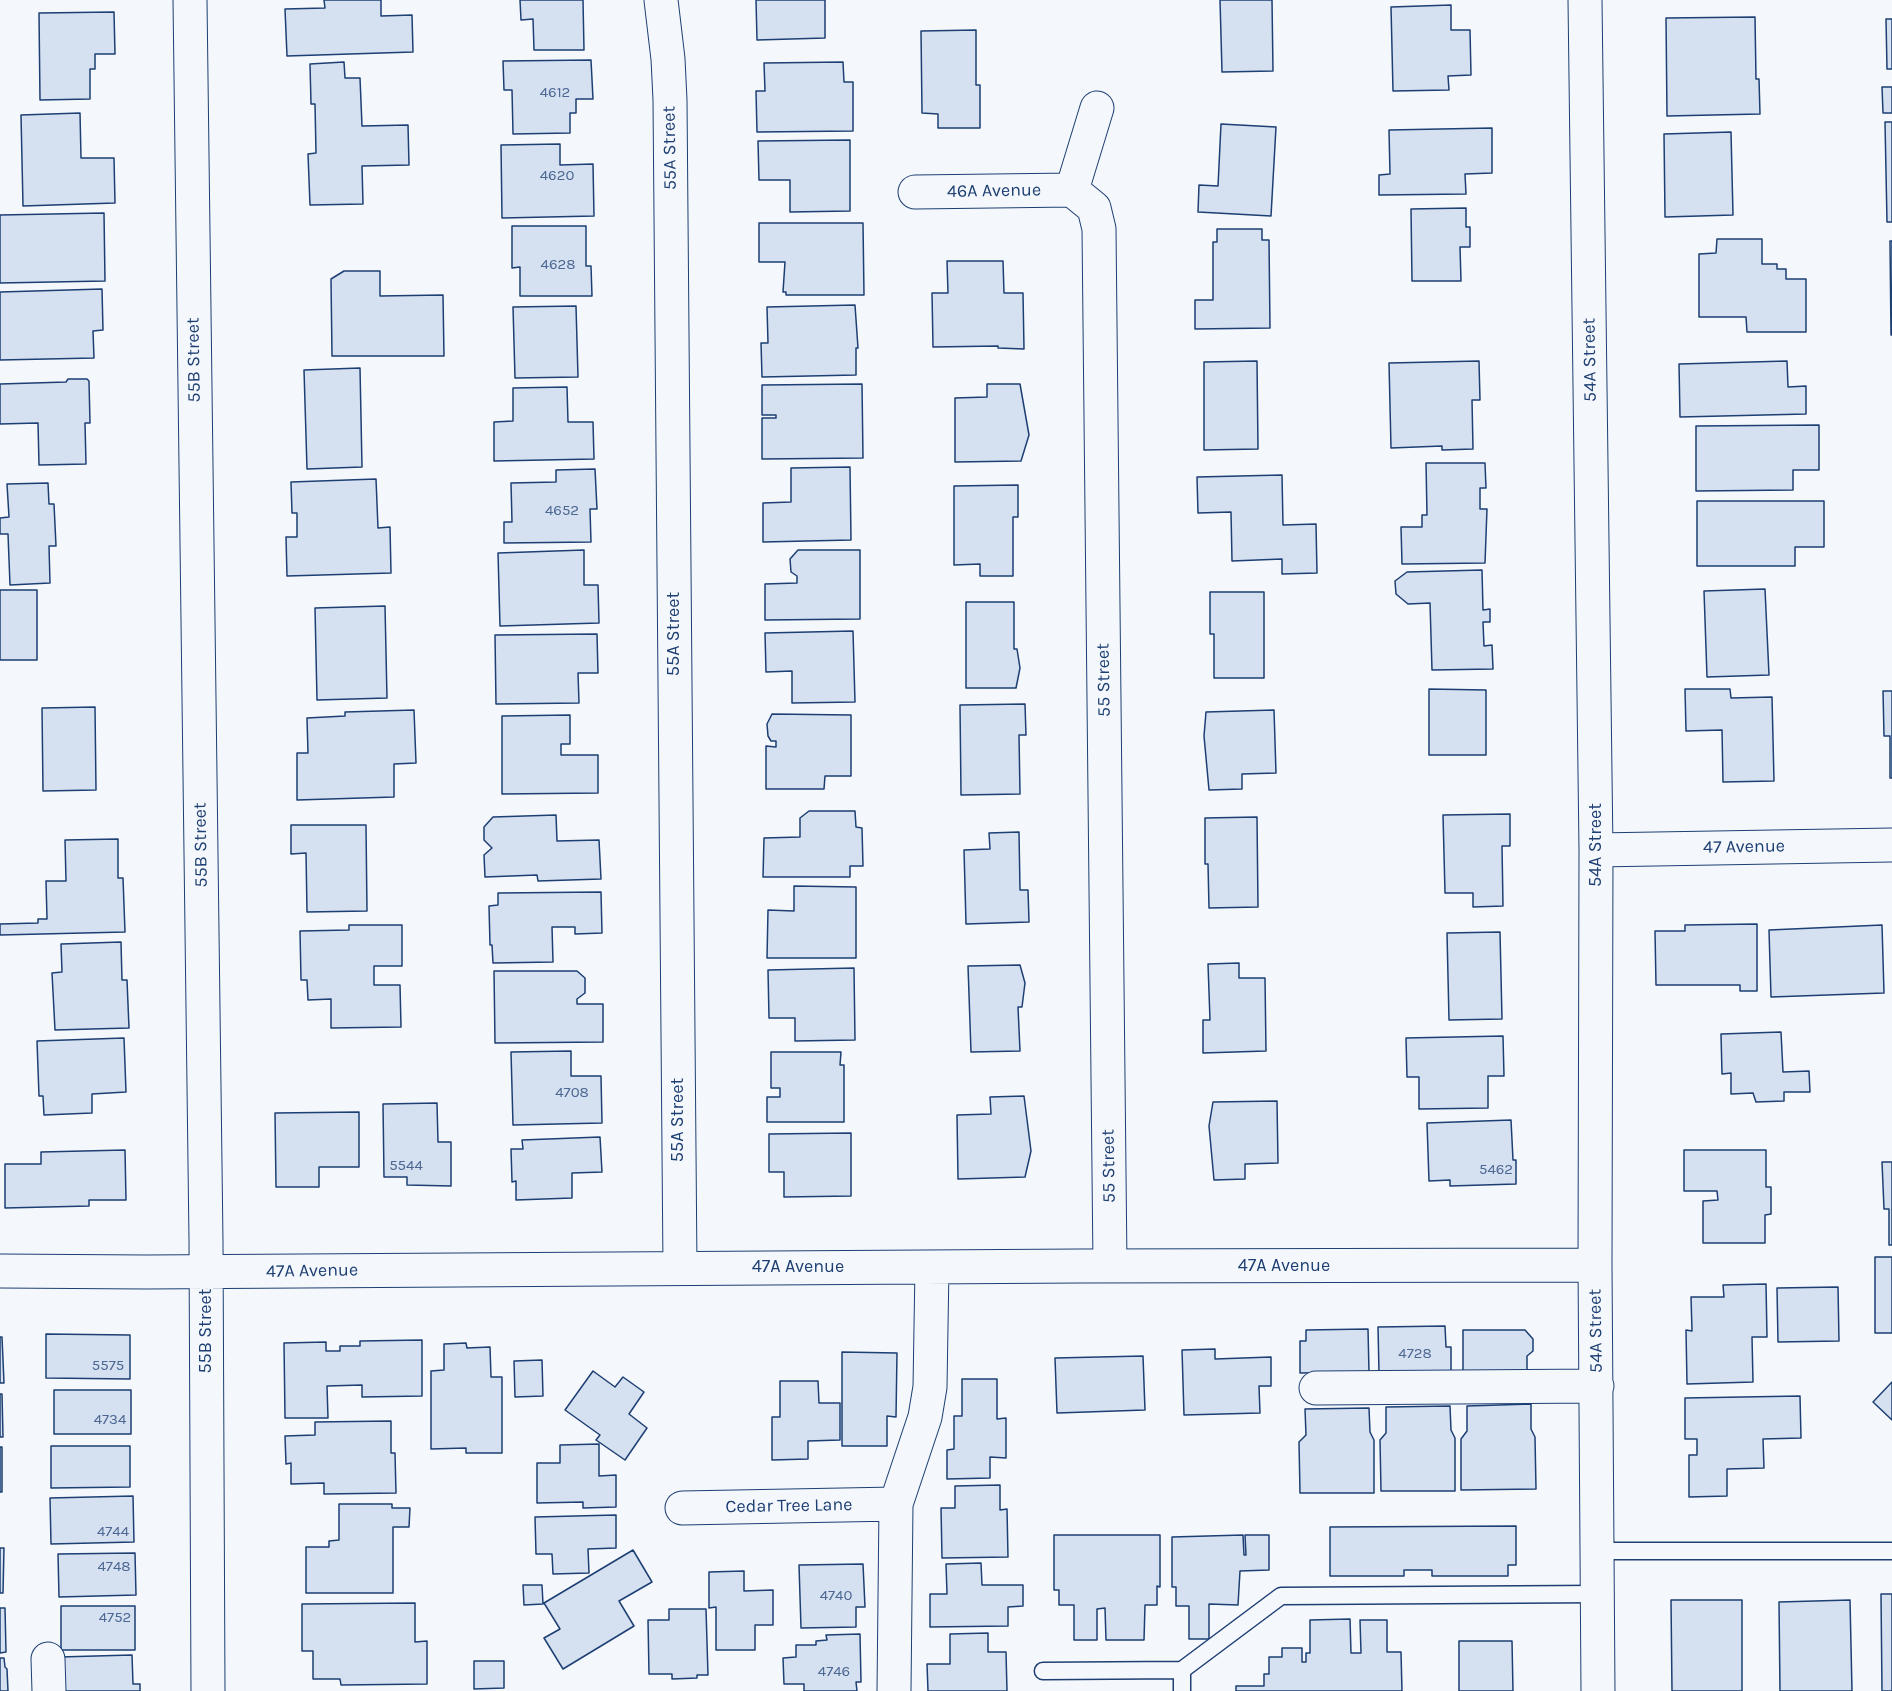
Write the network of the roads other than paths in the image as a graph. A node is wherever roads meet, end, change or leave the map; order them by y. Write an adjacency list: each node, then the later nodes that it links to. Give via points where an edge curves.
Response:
1 (190, 0): 14 (street, 55B Street)
2 (661, 0): 12 (street, 55A Street, via 670,100)
3 (1585, 0): 8 (street, 54A Street)
4 (1097, 108): 5 (street)
5 (1072, 190): 6 (street, 46A Avenue); 10 (street, 55 Street, via 1094,208 1099,229)
6 (915, 192)
7 (1892, 845): 8 (street, 47 Avenue)
8 (1596, 849): 9 (street, 54A Street)
9 (1595, 1265): 10 (street, 47A Avenue); 15 (street, 54A Street)
10 (1110, 1266): 11 (street, 47A Avenue)
11 (932, 1267): 12 (street, 47A Avenue); 17 (street, via 929,1396)
12 (680, 1268): 14 (street, 47A Avenue)
13 (0, 1271): 14 (street, 47A Avenue)
14 (206, 1272): 24 (street, 55B Street)
15 (1597, 1386): 16 (street); 19 (street, 54A Street)
16 (1316, 1388)
17 (896, 1504): 18 (street, Cedar Tree Lane); 25 (street)
18 (682, 1508)
19 (1598, 1551): 20 (lane); 21 (street, 54A Street)
20 (1892, 1551)
21 (1599, 1594): 23 (lane, via 1281,1596); 27 (street, 54A Street)
22 (1043, 1671): 23 (lane)
23 (1182, 1671): 26 (lane)
24 (208, 1691)
25 (894, 1691)
26 (1182, 1691)
27 (1598, 1691)

